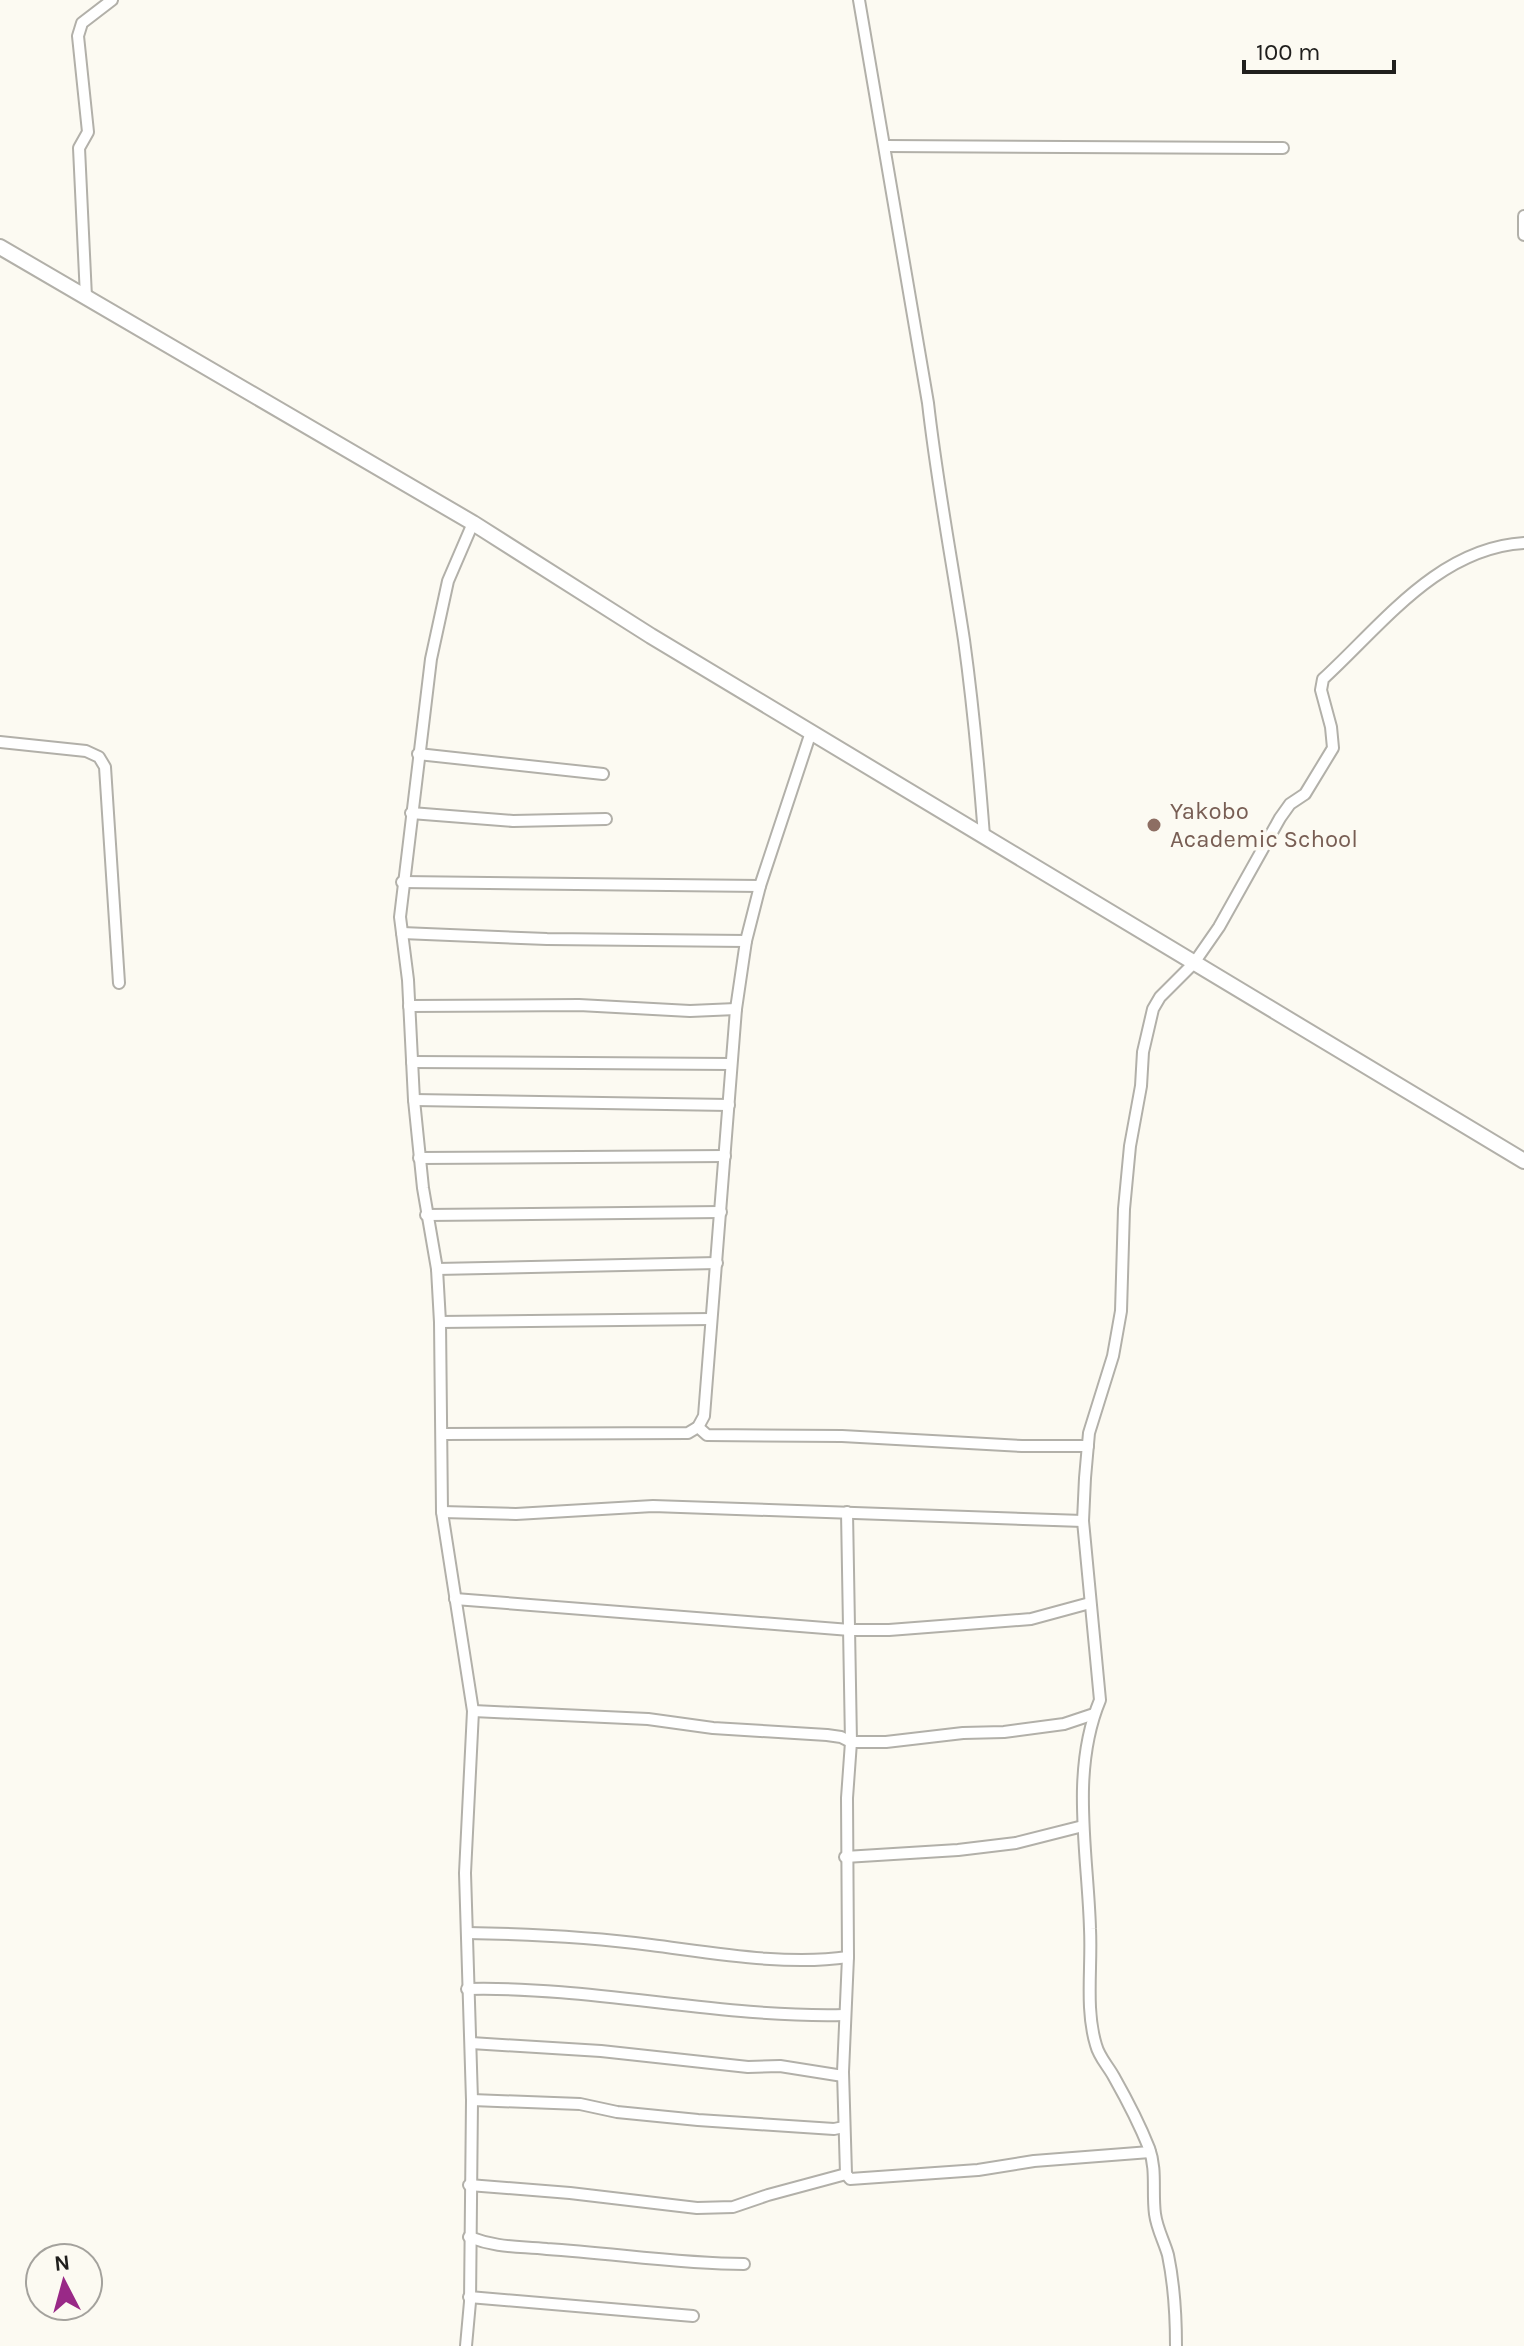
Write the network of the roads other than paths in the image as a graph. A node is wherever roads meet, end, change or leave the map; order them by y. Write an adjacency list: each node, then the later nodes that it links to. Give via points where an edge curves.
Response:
1 (112, 0): 8 (street, via 82,23 78,36 88,132 79,148)
2 (859, 0): 3 (street)
3 (885, 146): 4 (street); 17 (street, via 964,642)
4 (1283, 148)
5 (1524, 216): 6 (street)
6 (1524, 235)
7 (0, 247): 8 (street)
8 (86, 297): 9 (street)
9 (473, 523): 11 (street); 13 (street, via 443,596)
10 (1524, 543): 22 (street, via 1480,551 1419,587 1323,679 1333,748 1305,794 1280,818)
11 (811, 732): 17 (street); 19 (street)
12 (0, 742): 23 (street, via 86,751 105,767)
13 (418, 754): 14 (street); 15 (street)
14 (603, 774)
15 (411, 813): 16 (street, via 513,821); 18 (street)
16 (606, 819)
17 (984, 836): 22 (street)
18 (402, 882): 19 (street); 20 (street)
19 (760, 886): 21 (street)
20 (402, 933): 21 (street); 24 (street)
21 (746, 941): 25 (street)
22 (1194, 963): 32 (street); 41 (street, via 1160,997 1148,1026 1130,1146 1121,1311)
23 (119, 983)
24 (409, 1006): 25 (street); 26 (street)
25 (736, 1009): 27 (street)
26 (412, 1062): 27 (street); 28 (street)
27 (731, 1064): 29 (street)
28 (414, 1100): 29 (street); 31 (street)
29 (729, 1105): 30 (street)
30 (725, 1156): 31 (street); 33 (street)
31 (419, 1158): 34 (street)
32 (1524, 1161)
33 (721, 1212): 34 (street); 35 (street)
34 (426, 1215): 36 (street)
35 (717, 1263): 36 (street); 37 (street)
36 (437, 1269): 38 (street)
37 (711, 1319): 38 (street); 39 (street, via 704,1416)
38 (440, 1322): 40 (street)
39 (698, 1427): 40 (street, via 688,1433); 41 (street, via 707,1435)
40 (442, 1434): 42 (street)
41 (1088, 1446): 44 (street)
42 (442, 1512): 43 (street, via 516,1514 653,1506); 45 (street)
43 (847, 1512): 44 (street); 47 (street)
44 (1083, 1521): 46 (street)
45 (455, 1599): 47 (street); 48 (street)
46 (1090, 1603): 47 (street, via 1031,1619); 49 (street, via 1100,1700)
47 (850, 1630): 50 (street)
48 (473, 1711): 50 (street, via 648,1719 827,1735); 53 (street)
49 (1094, 1714): 50 (street, via 1004,1732); 51 (street, via 1082,1787)
50 (851, 1742): 52 (street)
51 (1083, 1826): 52 (street, via 1016,1843); 61 (street, via 1095,2041)
52 (845, 1857): 54 (street)
53 (467, 1933): 54 (street, via 544,1934 816,1961); 55 (street)
54 (848, 1957): 56 (street)
55 (467, 1989): 56 (street); 57 (street)
56 (844, 2015): 58 (street)
57 (471, 2043): 58 (street, via 780,2066); 59 (street)
58 (843, 2076): 60 (street)
59 (472, 2100): 60 (street); 63 (street)
60 (844, 2127): 62 (street)
61 (1150, 2152): 62 (street, via 978,2170 850,2179); 69 (street, via 1155,2214 1172,2280)
62 (846, 2174): 63 (street, via 733,2207 709,2208)
63 (469, 2185): 64 (street)
64 (469, 2237): 65 (street, via 518,2249); 66 (street)
65 (744, 2264)
66 (469, 2297): 67 (street); 68 (street)
67 (693, 2316)
68 (466, 2346)
69 (1176, 2346)

